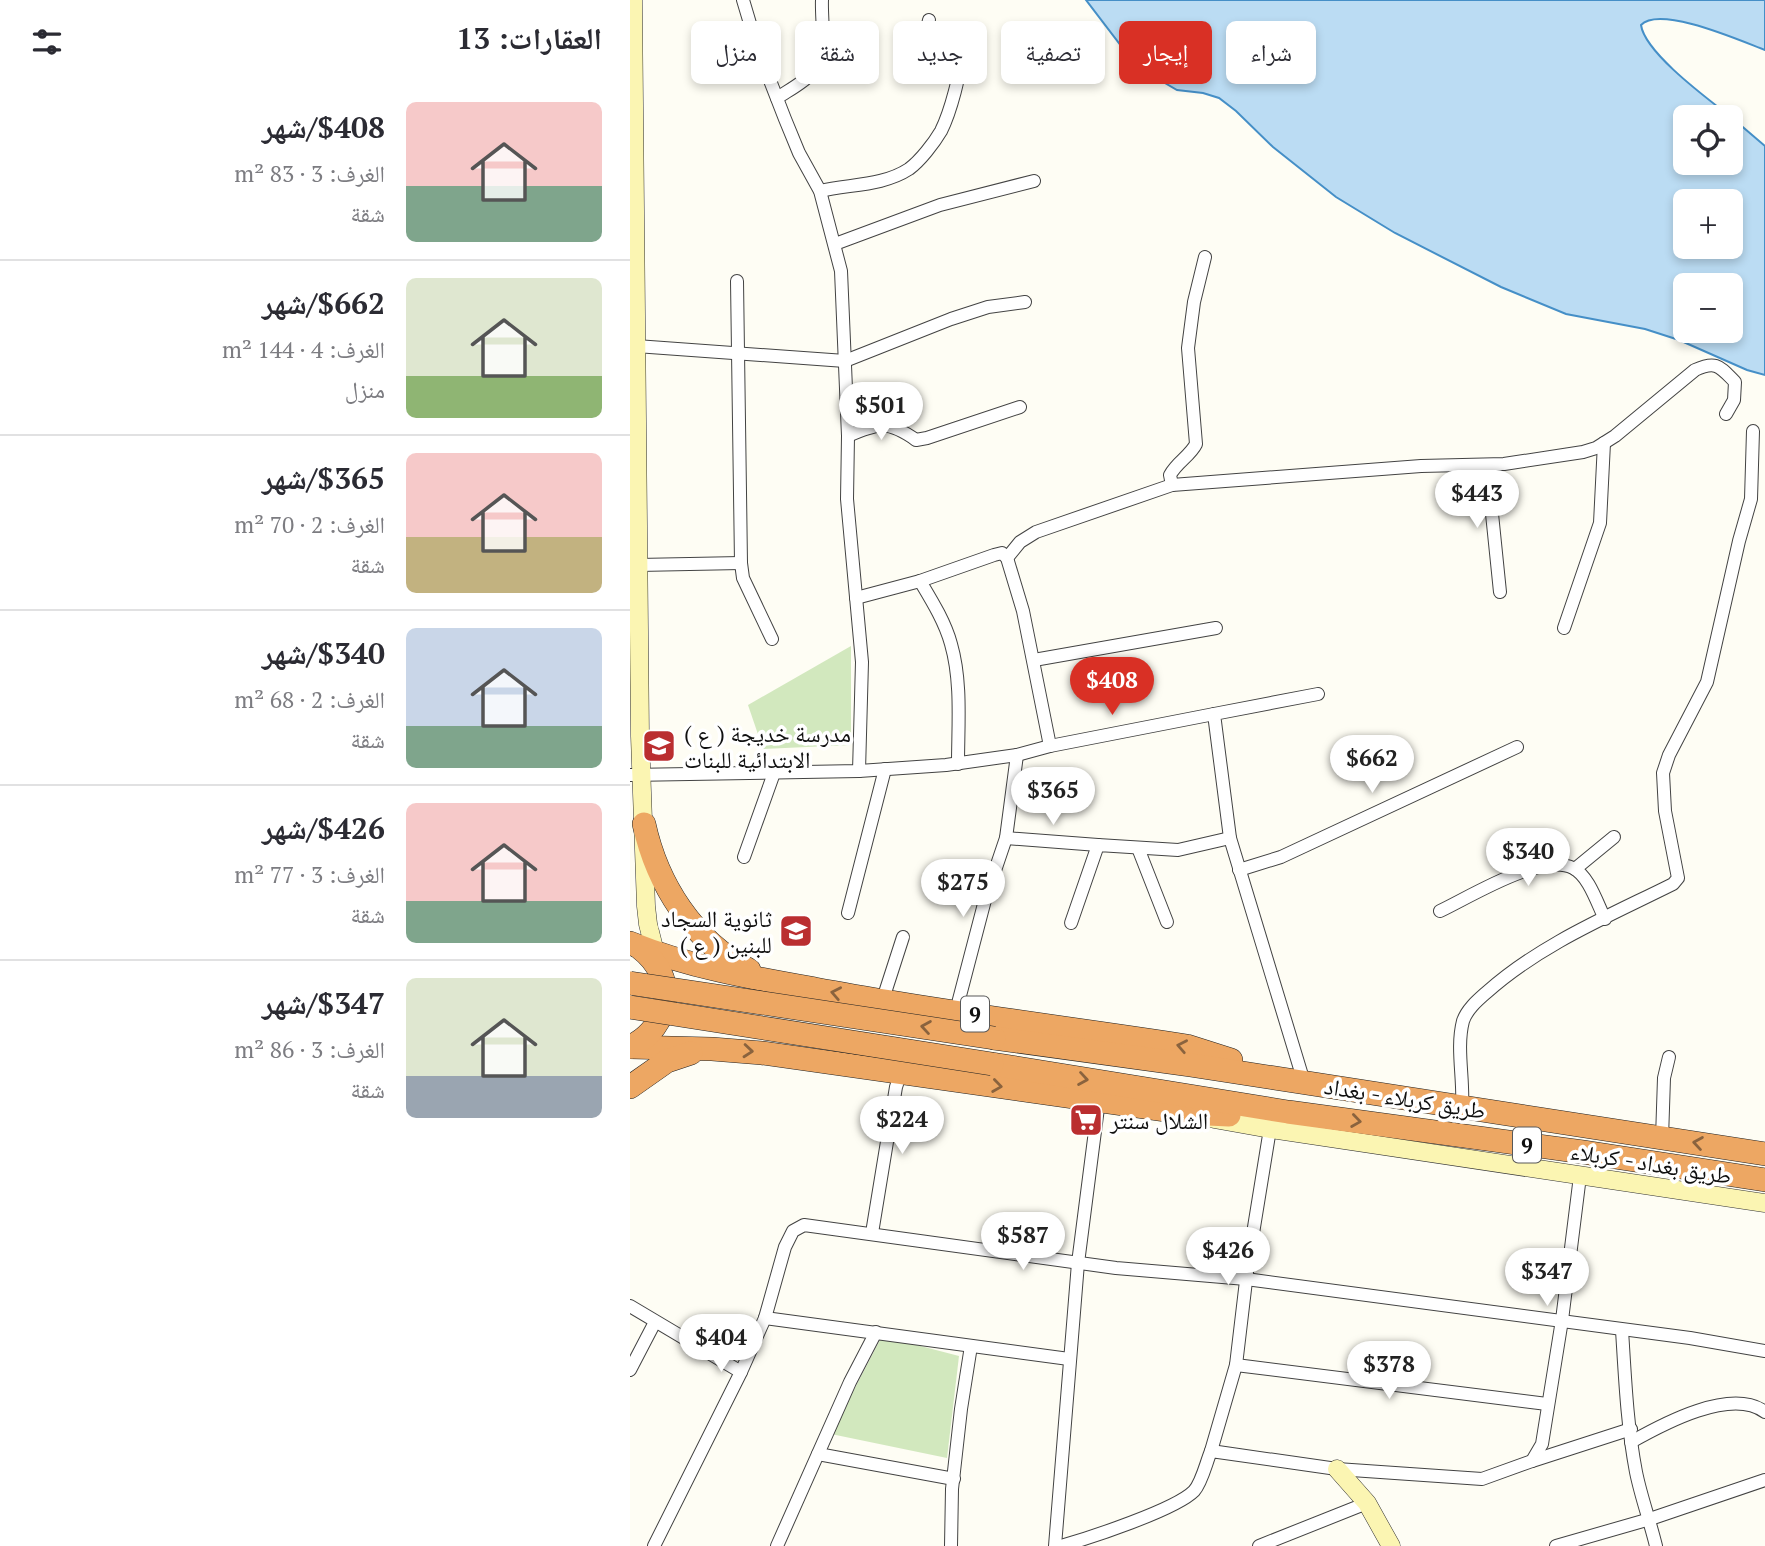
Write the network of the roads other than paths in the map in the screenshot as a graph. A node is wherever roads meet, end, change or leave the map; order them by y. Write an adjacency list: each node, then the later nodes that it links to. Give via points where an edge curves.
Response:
1 (633, 0): 12 (main road)
2 (743, 0): 5 (street)
3 (822, 0): 5 (street, via 824,49 820,64)
4 (929, 20): 7 (street, via 930,37 948,43 960,58 940,132 912,167 889,180)
5 (778, 98): 7 (street)
6 (1034, 181): 8 (street, via 940,205)
7 (820, 191): 8 (street)
8 (835, 244): 14 (street, via 841,271)
9 (1205, 257): 21 (street, via 1188,348 1196,444 1176,464 1170,475)
10 (737, 281): 13 (street)
11 (1025, 302): 14 (street, via 951,319)
12 (636, 346): 13 (street); 24 (main road)
13 (738, 353): 14 (street); 23 (street)
14 (845, 361): 18 (street)
15 (1020, 407): 18 (street, via 916,440 888,424)
16 (1726, 414): 19 (street, via 1734,400 1735,382 1720,367 1706,365)
17 (1753, 430): 53 (street, via 1751,499 1706,682 1664,773 1665,811 1678,878)
18 (848, 436): 27 (street, via 847,499)
19 (1605, 443): 20 (street, via 1544,460); 29 (street, via 1600,523)
20 (1487, 465): 21 (street); 26 (street)
21 (1172, 485): 22 (street, via 1036,532)
22 (1007, 558): 25 (street, via 1002,553 994,555); 31 (street)
23 (741, 564): 24 (street); 30 (street)
24 (638, 565): 41 (main road)
25 (920, 581): 27 (street); 37 (street, via 946,632 957,672)
26 (1500, 592)
27 (856, 598): 39 (street, via 862,662)
28 (1216, 628): 31 (street)
29 (1564, 628)
30 (772, 639)
31 (1034, 660): 34 (street)
32 (1318, 694): 33 (street)
33 (1214, 714): 34 (street); 45 (street)
34 (1050, 746): 36 (street)
35 (1517, 747): 50 (street, via 1281,857)
36 (1017, 755): 37 (street); 44 (street)
37 (958, 764): 38 (street)
38 (885, 769): 39 (street); 52 (street)
39 (859, 771): 40 (street)
40 (774, 773): 41 (street); 48 (street)
41 (636, 775): 42 (main road)
42 (644, 824): 58 (main road, via 648,924); 60 (highway, via 658,872 693,924 741,966)
43 (1614, 837): 49 (street)
44 (1006, 838): 46 (street); 64 (street)
45 (1230, 838): 47 (street, via 1178,850); 50 (street)
46 (1098, 845): 47 (street); 55 (street)
47 (1138, 848): 54 (street)
48 (744, 857)
49 (1575, 869): 51 (street, via 1562,864 1535,869); 53 (street)
50 (1240, 870): 69 (street)
51 (1440, 911)
52 (848, 913)
53 (1605, 919): 72 (street, via 1526,961 1470,1008 1463,1020 1463,1072)
54 (1167, 922)
55 (1071, 923)
56 (903, 937): 62 (street)
57 (630, 943): 58 (highway, 9); 59 (highway, 9, via 650,957)
58 (655, 953): 59 (main road); 60 (highway, 9)
59 (663, 977): 65 (highway, 9, via 665,1001 658,1024)
60 (778, 982): 62 (highway, 9, one-way to 60)
61 (630, 983): 69 (highway, 9, one-way to 61, bridge)
62 (882, 1002): 64 (highway, 9)
63 (630, 1007): 73 (highway, 9, one-way to 73, bridge)
64 (956, 1011): 69 (highway, 9, one-way to 64, via 1187,1046)
65 (630, 1047): 66 (highway, 9)
66 (712, 1049): 68 (highway, 9, one-way to 68); 70 (highway, via 667,1061)
67 (1670, 1057): 78 (street, via 1664,1078)
68 (901, 1072): 71 (highway, 9, one-way to 71); 84 (street)
69 (1298, 1082): 72 (highway, طريق كربلاء - بغداد / 9)
70 (630, 1087)
71 (1099, 1100): 75 (highway, 9); 85 (street)
72 (1456, 1106): 74 (highway, طريق كربلاء - بغداد / 9); 77 (highway, via 1451,1121)
73 (1288, 1112): 75 (highway, 9); 77 (highway, طريق بغداد - كربلاء / 9, one-way to 77)
74 (1495, 1112): 78 (highway, طريق كربلاء - بغداد / 9); 79 (highway, via 1486,1125)
75 (1187, 1114): 76 (main road)
76 (1270, 1129): 81 (main road); 86 (street)
77 (1439, 1132): 79 (highway, طريق بغداد - كربلاء / 9)
78 (1662, 1138): 80 (highway, طريق كربلاء - بغداد / 9, one-way to 78)
79 (1492, 1140): 82 (highway, طريق بغداد - كربلاء / 9)
80 (1765, 1154)
81 (1580, 1176): 83 (main road); 89 (street)
82 (1765, 1180)
83 (1765, 1203)
84 (872, 1233): 85 (street); 88 (street, via 804,1225 793,1231)
85 (1078, 1263): 86 (street); 95 (street)
86 (1245, 1279): 89 (street); 96 (street)
87 (630, 1306): 90 (street)
88 (765, 1318): 92 (street); 98 (street)
89 (1562, 1320): 91 (street); 99 (street)
90 (655, 1322): 97 (street); 98 (street)
91 (1622, 1329): 94 (street); 101 (street)
92 (876, 1332): 93 (street); 103 (street)
93 (971, 1346): 95 (street); 106 (street)
94 (1765, 1350)
95 (1069, 1359): 114 (street)
96 (1236, 1365): 99 (street); 102 (street)
97 (630, 1370)
98 (741, 1372): 111 (street)
99 (1547, 1404): 104 (street, via 1542,1444)
100 (1765, 1412): 101 (street, via 1752,1404 1728,1403)
101 (1631, 1436): 104 (street); 109 (street)
102 (1211, 1451): 105 (street); 110 (street, via 1196,1490)
103 (818, 1454): 106 (street); 112 (street)
104 (1532, 1461): 105 (street, via 1482,1479)
105 (1337, 1469): 108 (main road)
106 (954, 1479): 113 (street)
107 (1765, 1480): 109 (street)
108 (1367, 1503): 116 (street); 117 (main road)
109 (1650, 1519): 118 (street); 119 (street)
110 (1093, 1541): 115 (street)
111 (654, 1546)
112 (777, 1546)
113 (951, 1546)
114 (1055, 1546)
115 (1061, 1546)
116 (1259, 1546)
117 (1391, 1546)
118 (1556, 1546)
119 (1656, 1546)

